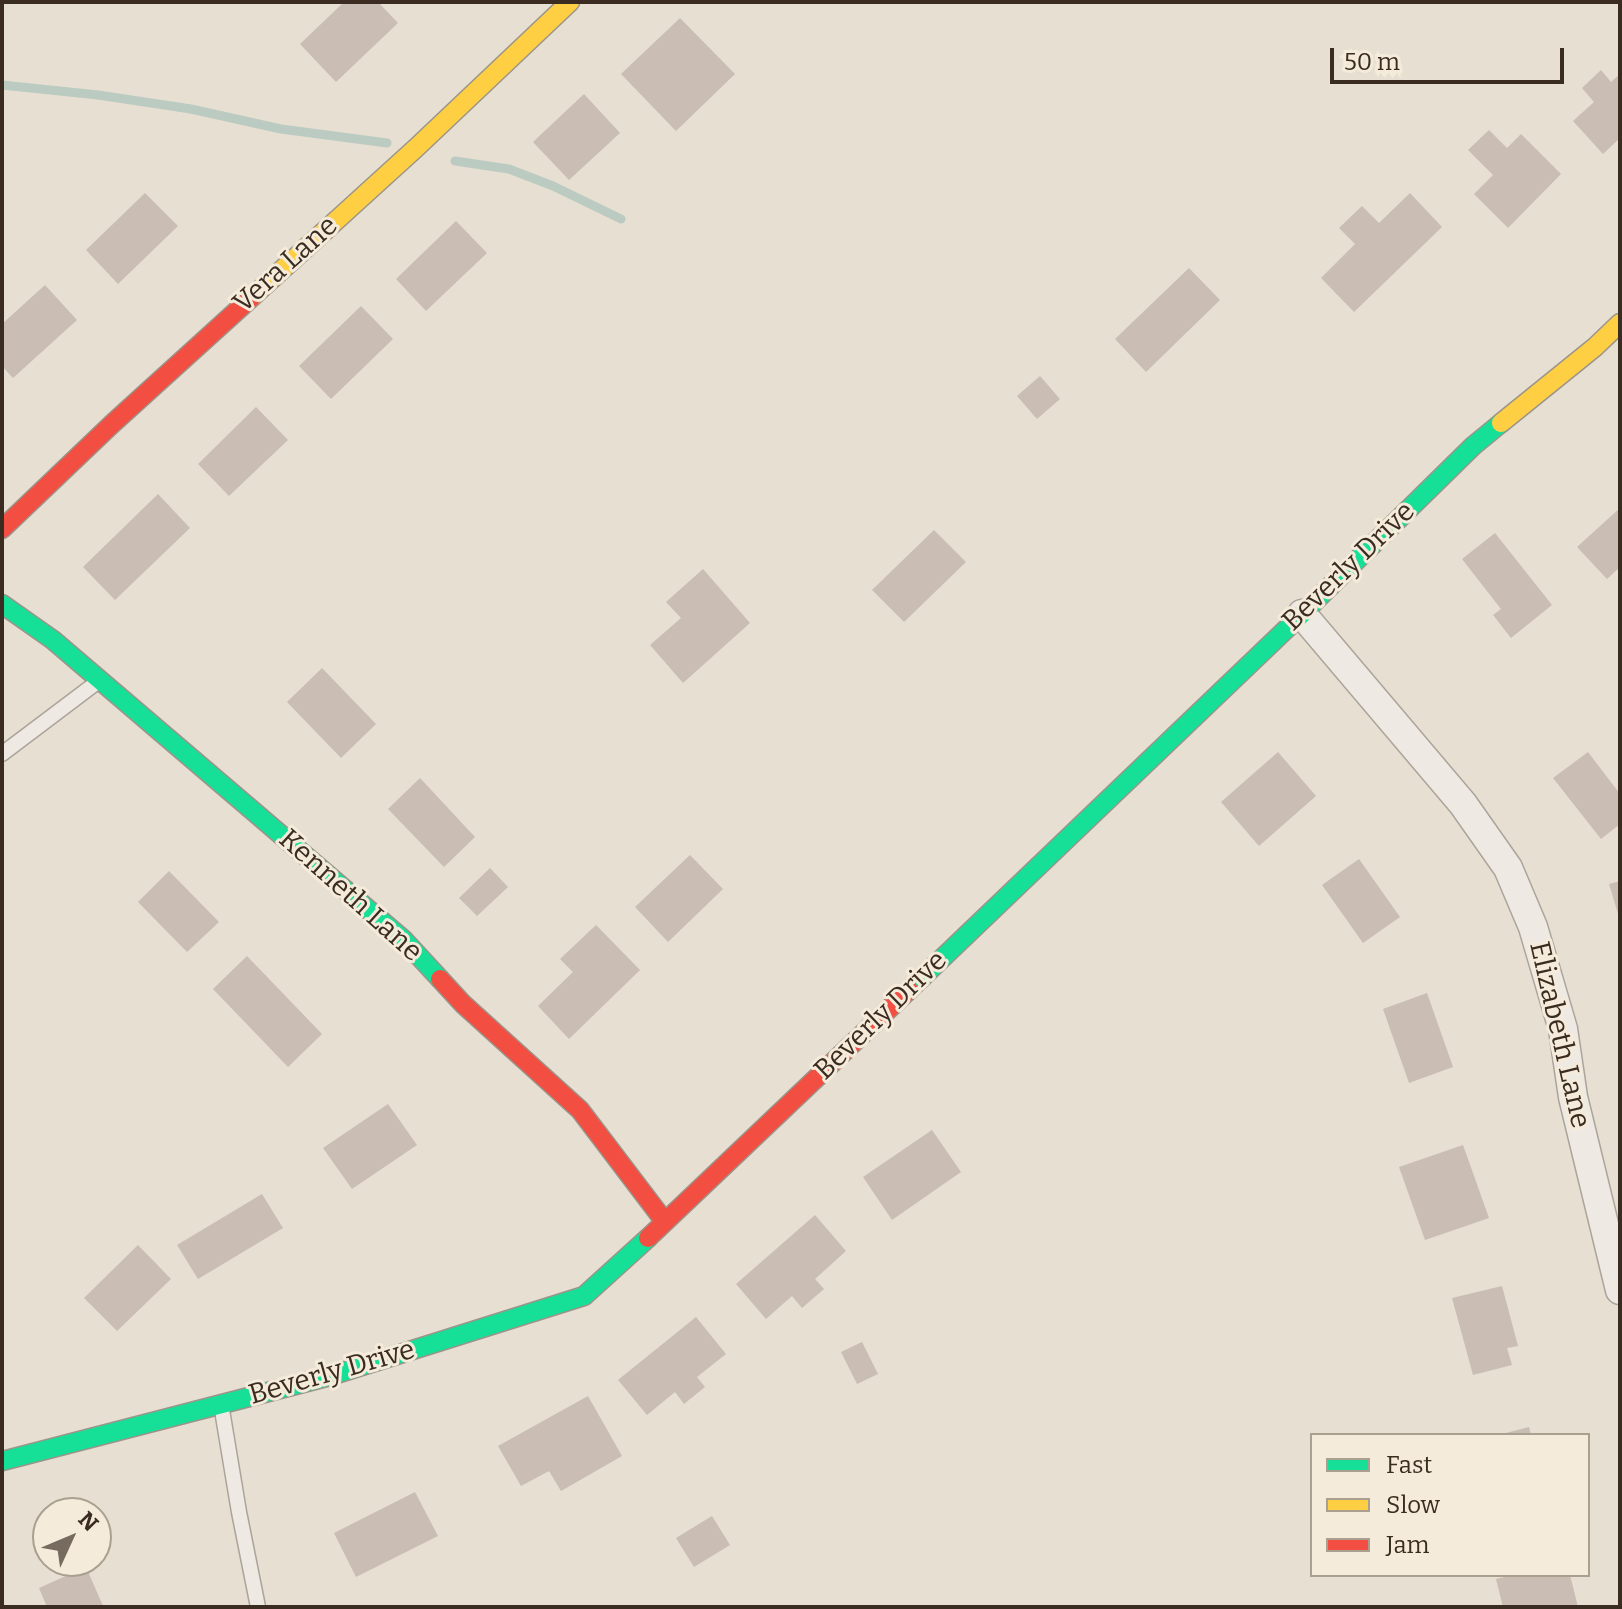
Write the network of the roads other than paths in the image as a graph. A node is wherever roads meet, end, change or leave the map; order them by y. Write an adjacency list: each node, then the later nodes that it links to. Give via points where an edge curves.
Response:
1 (570, 2): 3 (street, Vera Lane)
2 (1620, 323): 5 (street, Beverly Drive, via 1473,446)
3 (2, 529)
4 (2, 604): 6 (street, Kenneth Lane)
5 (1302, 614): 8 (street, Beverly Drive); 9 (street, Elizabeth Lane, via 1463,804 1508,868 1533,927 1563,1029 1573,1097)
6 (100, 680): 7 (lane); 8 (street, Kenneth Lane, via 404,940 463,1004 580,1110)
7 (2, 754)
8 (665, 1222): 10 (street, Beverly Drive, via 584,1296 330,1376)
9 (1620, 1290)
10 (221, 1404): 11 (street, Beverly Drive); 12 (lane)
11 (2, 1461)
12 (258, 1607)

